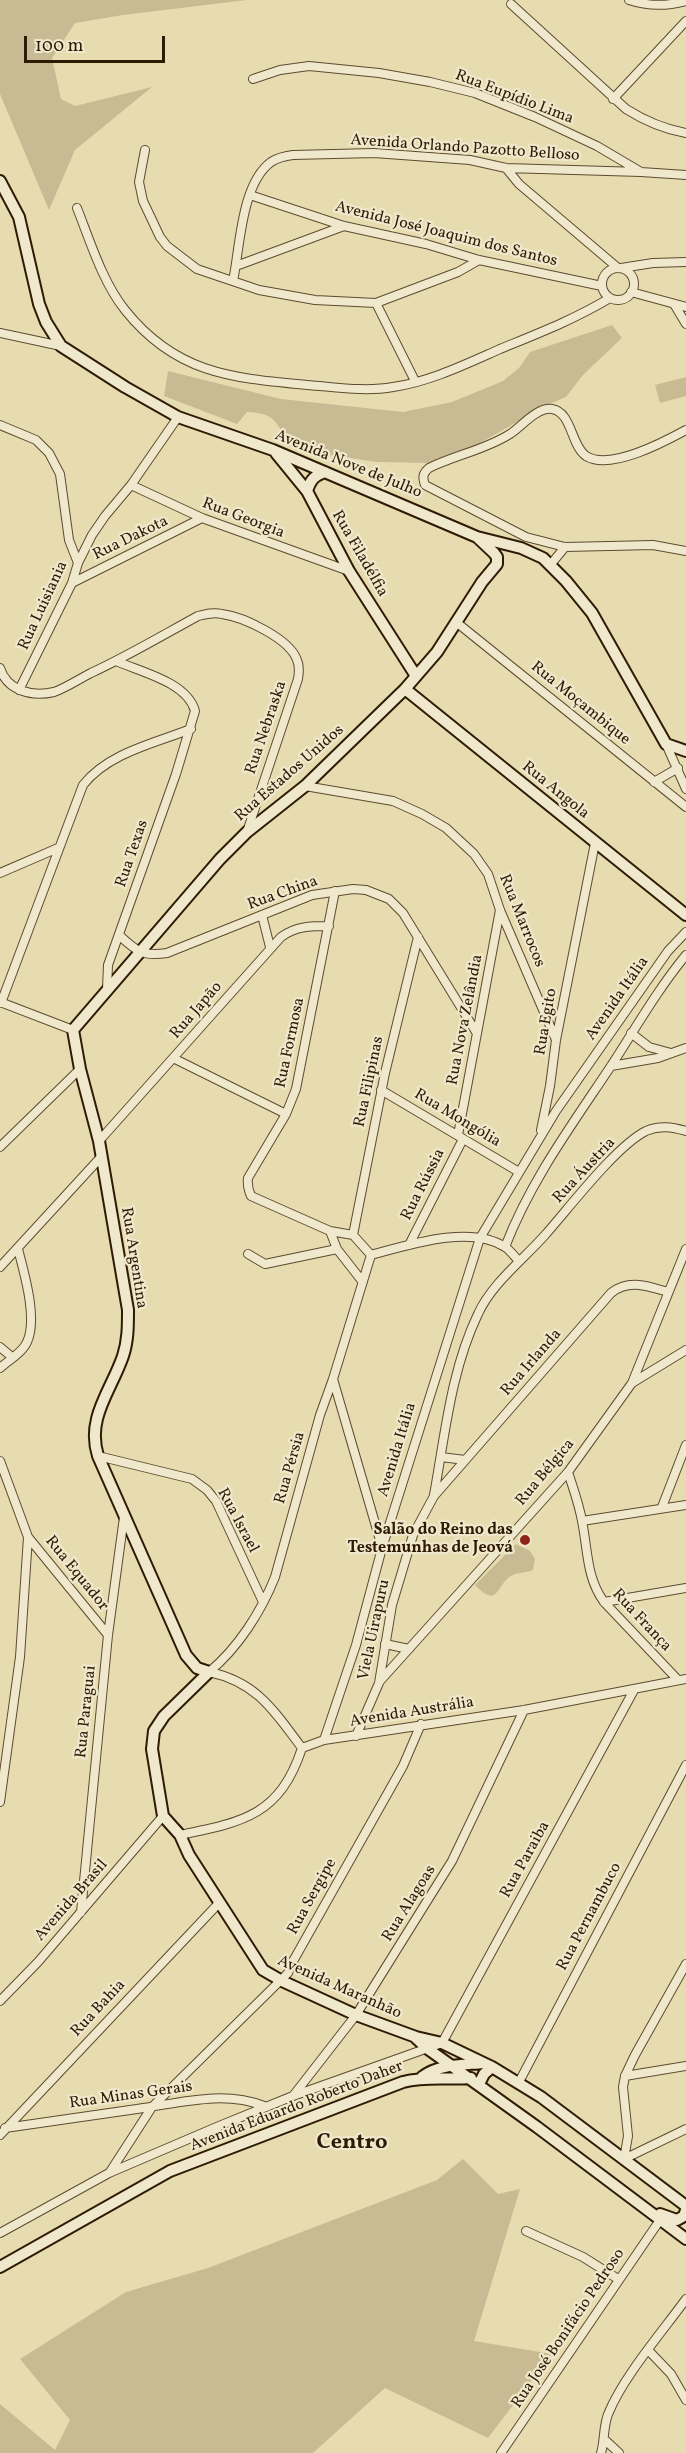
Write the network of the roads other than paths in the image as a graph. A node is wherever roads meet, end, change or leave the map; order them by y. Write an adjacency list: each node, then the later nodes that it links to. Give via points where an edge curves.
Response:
1 (629, 0): 2 (street, via 657,4)
2 (686, 1)
3 (511, 4): 6 (street)
4 (685, 26): 6 (street)
5 (253, 79): 10 (street, Rua Eupídio Lima, via 309,66 430,82 475,93 535,117)
6 (614, 99): 7 (street, via 645,121)
7 (686, 133)
8 (145, 150): 20 (street, via 139,182 143,201 160,237 175,255 197,269)
9 (506, 168): 10 (street, Avenida Orlando Pazotto Belloso); 13 (street, Avenida Orlando Pazotto Belloso, via 470,160 374,153 292,155 270,163); 19 (street, via 519,184)
10 (641, 172): 11 (street, Rua Eupídio Lima)
11 (686, 175)
12 (0, 181): 29 (main road, Avenida Nove de Julho, via 19,217 39,304)
13 (250, 195): 15 (street, Avenida José Joaquim dos Santos); 18 (street, Avenida Orlando Pazotto Belloso)
14 (77, 208): 30 (street, via 124,309 171,353 199,368 249,380 343,388 393,387)
15 (344, 226): 16 (street, Avenida José Joaquim dos Santos); 18 (street)
16 (479, 260): 21 (street, Avenida José Joaquim dos Santos); 24 (street)
17 (686, 262): 19 (street)
18 (236, 266): 20 (street, Avenida Orlando Pazotto Belloso)
19 (618, 268): 21 (street, via 608,272); 22 (street, via 631,275)
20 (233, 281): 24 (street, via 279,295)
21 (602, 286): 23 (street)
22 (631, 292): 23 (street, via 621,300); 25 (street)
23 (610, 298): 30 (street, via 545,332)
24 (376, 303): 30 (street)
25 (674, 304): 26 (street); 27 (street)
26 (686, 307)
27 (686, 324)
28 (0, 333): 29 (street)
29 (61, 346): 31 (main road, Avenida Nove de Julho)
30 (415, 381)
31 (178, 417): 34 (main road, Avenida Nove de Julho); 36 (street, Rua Luisiania)
32 (0, 425): 44 (street, via 36,440 49,453 60,474 69,540)
33 (686, 430): 40 (street, via 633,454 596,459 581,451 563,416 548,409 500,440 424,473 425,484)
34 (273, 450): 35 (main road, Avenida Nove de Julho); 37 (main road, Rua Filadélfia)
35 (326, 472): 37 (main road, via 315,476); 39 (main road, Avenida Nove de Julho)
36 (131, 485): 38 (street, Rua Georgia); 44 (street, Rua Luisiania, via 105,516)
37 (307, 491): 46 (main road, Rua Filadélfia)
38 (202, 518): 46 (street, Rua Georgia); 47 (street, Rua Dakota)
39 (477, 537): 42 (main road, Avenida Nove de Julho); 48 (main road, Rua Estados Unidos, via 497,557 497,564)
40 (526, 537): 41 (street); 42 (street)
41 (565, 547): 43 (street, via 653,545); 45 (street)
42 (521, 548): 45 (main road, Avenida Nove de Julho)
43 (686, 551)
44 (78, 563): 47 (street, Rua Luisiania)
45 (550, 564): 55 (main road, Avenida Nove de Julho, via 592,614)
46 (348, 571): 51 (main road, Rua Filadélfia)
47 (72, 583): 53 (street, Rua Luisiania)
48 (456, 622): 51 (main road, Rua Estados Unidos); 58 (street, Rua Moçambique)
49 (116, 661): 53 (street, via 55,691 36,694); 54 (street, via 185,695 195,711); 62 (street, Rua Nebraska, via 198,616 209,614 250,622 288,645 299,663 298,679)
50 (0, 668): 53 (street, via 6,680)
51 (416, 675): 52 (main road, Rua Estados Unidos)
52 (405, 689): 59 (main road, Rua Estados Unidos); 63 (main road, Rua Angola)
53 (19, 690)
54 (191, 729): 64 (street, via 117,758 90,776); 72 (street, Rua Texas)
55 (666, 744): 56 (main road); 57 (street, Avenida Nove de Julho)
56 (686, 751)
57 (678, 768): 58 (street); 60 (street, Avenida Nove de Julho)
58 (654, 782): 61 (street, Rua Moçambique)
59 (305, 786): 62 (main road, Rua Estados Unidos); 67 (street, Rua Marrocos, via 393,801 446,828 474,854 488,874)
60 (686, 789)
61 (686, 807)
62 (247, 832): 75 (main road, Rua Estados Unidos)
63 (595, 843): 69 (main road, Rua Angola); 82 (street, Rua Egito)
64 (58, 848): 65 (street); 78 (street)
65 (0, 873)
66 (335, 891): 68 (street, Rua China, via 312,895); 70 (street, Rua Formosa); 73 (street, Rua China, via 366,890 389,899)
67 (501, 910): 80 (street, Rua Nova Zelândia); 82 (street, Rua Marrocos)
68 (262, 915): 74 (street); 75 (street, Rua China, via 167,953)
69 (686, 915)
70 (329, 926): 74 (street, Rua Japão, via 290,930); 89 (street, Rua Formosa, via 296,1089)
71 (686, 932): 91 (street, Avenida Itália, via 668,951)
72 (119, 935): 75 (street); 77 (street, Rua Texas, via 108,965)
73 (418, 937): 80 (street, Rua China); 88 (street, Rua Filipinas)
74 (270, 947): 85 (street, Rua Japão)
75 (139, 952): 77 (main road, Rua Estados Unidos)
76 (686, 955): 81 (street, Avenida Itália)
77 (107, 989): 79 (main road, Rua Estados Unidos)
78 (1, 1003): 79 (street)
79 (73, 1030): 87 (main road, Rua Argentina)
80 (476, 1032): 92 (street, Rua Nova Zelândia)
81 (632, 1033): 84 (street, via 649,1047); 86 (street, Avenida Itália)
82 (556, 1040): 91 (street, Rua Egito)
83 (686, 1048): 84 (street)
84 (673, 1053): 86 (street)
85 (173, 1058): 89 (street); 93 (street, Rua Japão)
86 (611, 1066): 101 (street, Avenida Itália, via 526,1197)
87 (80, 1069): 93 (main road, Rua Argentina); 94 (street)
88 (381, 1090): 92 (street, Rua Mongólia); 98 (street, Rua Filipinas)
89 (286, 1114): 97 (street, Rua Formosa, via 249,1178 249,1192)
90 (686, 1131): 107 (street, Rua Áustria, via 659,1127 633,1140)
91 (540, 1136): 96 (street, Avenida Itália)
92 (461, 1137): 96 (street, Rua Mongólia); 100 (street, Rua Rússia)
93 (99, 1141): 95 (main road, Rua Argentina)
94 (0, 1147)
95 (100, 1157): 102 (street); 118 (main road, Rua Argentina, via 129,1329 123,1356 96,1421 93,1436)
96 (519, 1172): 99 (street, Avenida Itália)
97 (330, 1231): 98 (street, Rua Formosa); 103 (street)
98 (353, 1235): 106 (street)
99 (480, 1238): 100 (street, via 447,1238); 101 (street); 129 (street, Avenida Itália)
100 (409, 1245): 106 (street)
101 (505, 1246): 107 (street)
102 (18, 1249): 108 (street); 113 (street, via 29,1294 30,1334 27,1344)
103 (337, 1249): 105 (street, via 266,1264); 109 (street)
104 (686, 1249): 110 (street, Rua Bélgica)
105 (249, 1254)
106 (371, 1255): 109 (street, Rua Pérsia)
107 (518, 1260): 119 (street, via 475,1321 447,1415)
108 (0, 1267)
109 (362, 1281): 115 (street, Rua Pérsia)
110 (668, 1292): 116 (street, Rua Bélgica); 120 (street, Rua Irlanda, via 636,1284 621,1286 610,1293)
111 (0, 1347): 113 (street)
112 (686, 1350): 116 (street)
113 (12, 1357): 114 (street)
114 (0, 1368)
115 (333, 1379): 129 (street); 131 (street, Rua Pérsia, via 275,1577)
116 (632, 1383): 122 (street, Rua Bélgica)
117 (686, 1447): 125 (street)
118 (98, 1456): 126 (main road, Rua Argentina); 131 (street, Rua Israel, via 192,1479 207,1490)
119 (441, 1457): 120 (street); 123 (street)
120 (465, 1460): 123 (street, Rua Irlanda)
121 (0, 1461): 128 (street, Rua Equador)
122 (568, 1472): 127 (street, Rua França); 135 (street, Rua Bélgica)
123 (434, 1496): 134 (street, Viela Uirapuru, via 412,1535)
124 (686, 1505): 125 (street)
125 (662, 1507): 127 (street)
126 (124, 1516): 133 (street, Rua Paraguai); 136 (main road, Rua Argentina, via 186,1655 197,1668)
127 (582, 1521): 132 (street, Rua França, via 589,1570)
128 (28, 1537): 133 (street, Rua Equador); 146 (street, via 20,1657)
129 (382, 1548): 143 (street, Avenida Itália, via 356,1645)
130 (686, 1588): 132 (street)
131 (263, 1602): 136 (street, Rua Pérsia, via 236,1645)
132 (604, 1602): 137 (street, Rua França)
133 (108, 1635): 150 (street, Rua Paraguai)
134 (385, 1644): 135 (street); 138 (street, Viela Uirapuru)
135 (409, 1649): 138 (street, Rua Bélgica)
136 (209, 1672): 144 (street, via 242,1683 268,1703); 147 (main road, via 154,1731 153,1768)
137 (682, 1680): 139 (street, Avenida Austrália)
138 (379, 1683): 142 (street, Viela Uirapuru)
139 (634, 1690): 140 (street, Avenida Austrália); 158 (street, Rua Paraiba)
140 (524, 1710): 141 (street, Avenida Austrália); 156 (street, Rua Alagoas, via 452,1861)
141 (421, 1724): 142 (street, Avenida Austrália); 153 (street, Rua Sergipe, via 403,1766)
142 (356, 1736): 143 (street, Avenida Austrália)
143 (324, 1740): 144 (street, Avenida Austrália)
144 (302, 1748): 148 (street, via 290,1778 268,1804 238,1822)
145 (686, 1765): 166 (street, Rua Pernambuco)
146 (0, 1802)
147 (163, 1816): 148 (main road, Avenida Maranhão); 150 (street, Avenida Brasil)
148 (180, 1834): 149 (main road, Avenida Maranhão)
149 (219, 1903): 153 (main road, Avenida Maranhão, via 263,1970); 170 (street, Rua Bahia)
150 (81, 1912): 155 (street, Avenida Brasil)
151 (686, 1964): 154 (street)
152 (686, 1980): 154 (street)
153 (282, 1981): 156 (main road, Avenida Maranhão); 169 (street, Rua Sergipe)
154 (676, 1982): 163 (street)
155 (0, 2001)
156 (356, 2016): 157 (main road, Avenida Maranhão); 167 (street, Rua Alagoas)
157 (416, 2037): 158 (main road, Avenida Maranhão); 159 (main road)
158 (442, 2043): 159 (street); 160 (main road, Avenida Maranhão)
159 (428, 2049): 161 (main road); 167 (street)
160 (489, 2065): 161 (main road); 165 (main road); 166 (main road, Avenida Maranhão)
161 (453, 2066): 164 (main road); 165 (main road)
162 (686, 2066): 163 (street)
163 (625, 2076): 173 (street, via 628,2136)
164 (422, 2077): 165 (main road, Avenida Eduardo Roberto Daher); 181 (main road, Avenida Eduardo Roberto Daher, via 171,2171)
165 (475, 2081): 175 (main road)
166 (519, 2082): 173 (main road, Avenida Maranhão)
167 (293, 2096): 168 (street)
168 (264, 2106): 169 (street, Rua Minas Gerais, via 219,2098); 174 (street)
169 (152, 2107): 170 (street, Rua Minas Gerais); 174 (street, Rua Sergipe)
170 (3, 2128): 172 (street, Rua Bahia)
171 (686, 2129): 173 (street)
172 (0, 2135)
173 (624, 2158): 176 (main road, Avenida Maranhão)
174 (110, 2173): 179 (street)
175 (644, 2206): 176 (main road, via 677,2220 684,2216); 177 (main road)
176 (686, 2208)
177 (660, 2220): 180 (main road); 182 (street, Rua José Bonifácio Pedroso)
178 (526, 2230): 182 (street)
179 (0, 2233)
180 (686, 2239)
181 (0, 2267)
182 (618, 2279): 187 (street, Rua José Bonifácio Pedroso)
183 (686, 2299): 184 (street)
184 (649, 2351): 185 (street, via 671,2374); 186 (street, via 608,2413)
185 (686, 2400)
186 (605, 2440): 188 (street); 189 (street)
187 (501, 2453)
188 (601, 2453)
189 (619, 2453)

